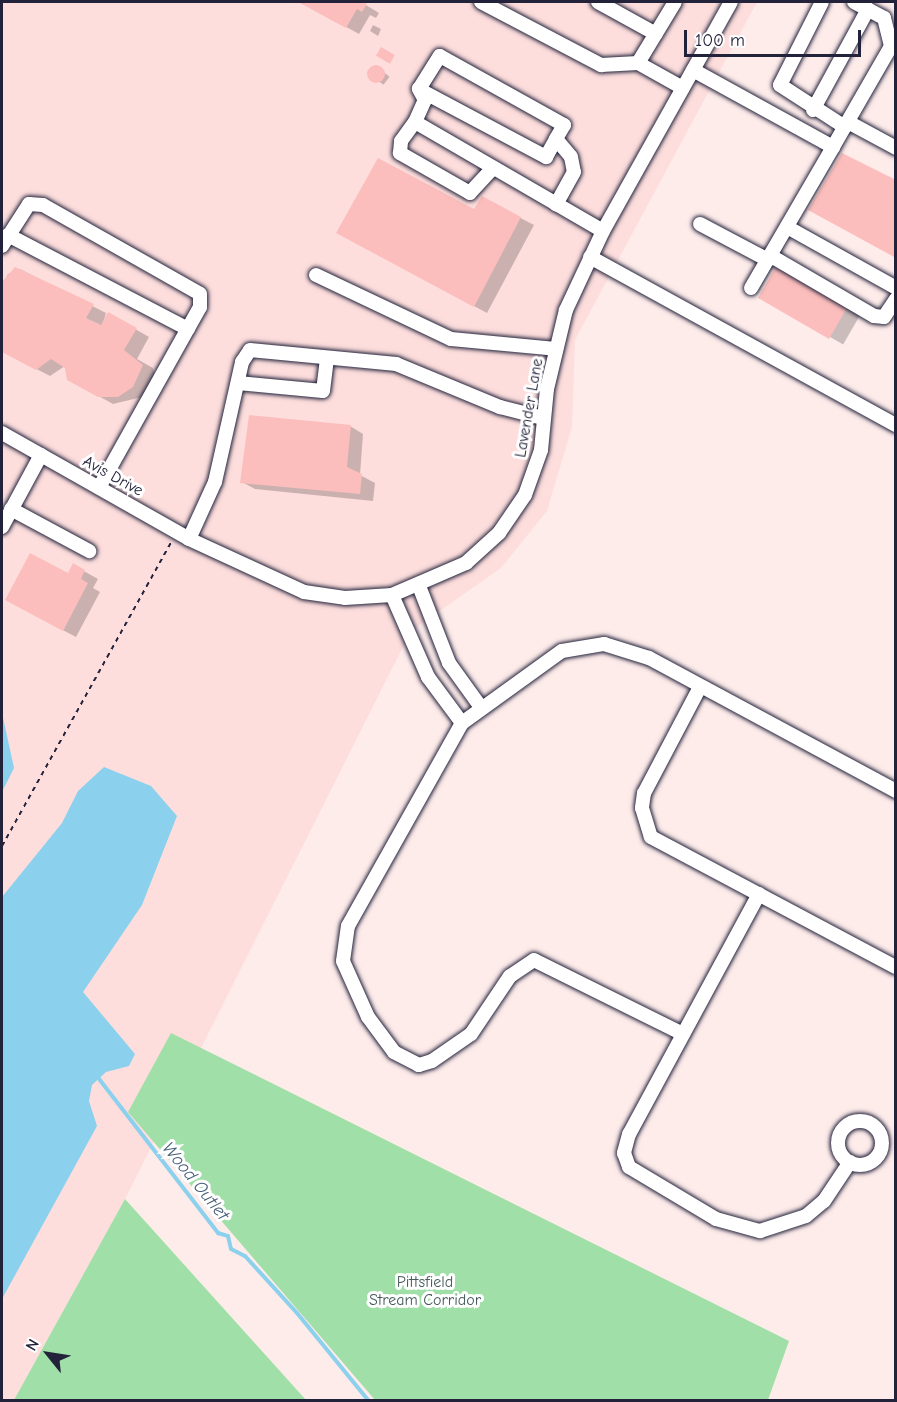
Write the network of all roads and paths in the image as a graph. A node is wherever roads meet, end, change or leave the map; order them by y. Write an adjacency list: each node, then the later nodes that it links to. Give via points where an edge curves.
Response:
1 (481, 2): 9 (street, via 601,65)
2 (598, 2): 8 (street)
3 (675, 2): 8 (street)
4 (731, 2): 10 (street, Lavender Lane)
5 (822, 2): 13 (street, via 781,76 788,94)
6 (854, 2): 7 (street)
7 (868, 9): 13 (street); 15 (street, via 884,18 892,31 891,46)
8 (656, 34): 9 (street)
9 (638, 63): 11 (street)
10 (693, 70): 11 (street, Lavender Lane); 17 (street)
11 (683, 88): 23 (street, Lavender Lane)
12 (418, 89): 14 (street, via 425,100); 16 (street, via 546,157); 16 (street, via 440,56 564,125)
13 (813, 110): 15 (street)
14 (415, 122): 19 (street); 19 (street, via 401,141 400,153 425,169 470,193)
15 (847, 124): 17 (street); 18 (street)
16 (556, 139): 20 (street, via 571,157 573,172)
17 (833, 147): 22 (street)
18 (896, 148)
19 (493, 168): 20 (street)
20 (556, 204): 23 (street)
21 (700, 224): 26 (street)
22 (787, 227): 26 (street); 29 (street)
23 (603, 231): 25 (street, Lavender Lane)
24 (5, 241): 31 (street); 31 (street, via 29,204 43,205 200,294 200,307)
25 (590, 257): 32 (street, Lavender Lane); 36 (street)
26 (769, 258): 28 (street); 30 (street, via 874,316 884,316)
27 (316, 275): 32 (street, via 451,339)
28 (751, 288)
29 (896, 288)
30 (896, 299)
31 (188, 329): 39 (street)
32 (556, 349): 35 (street, Lavender Lane)
33 (327, 360): 34 (street, via 250,350); 34 (street, via 322,391); 35 (street, via 396,364 500,407)
34 (238, 383): 42 (street, via 215,482)
35 (543, 418): 45 (street, Lavender Lane, via 542,450 525,495 499,533 466,563)
36 (896, 425)
37 (2, 434): 38 (street, Avis Drive)
38 (41, 455): 39 (street, Avis Drive); 40 (street)
39 (99, 488): 42 (street, Avis Drive)
40 (11, 509): 41 (street); 44 (street)
41 (2, 527)
42 (183, 535): 43 (street, Avis Drive); 51 (path)
43 (208, 548): 46 (street, Lavender Lane, via 304,592 345,598)
44 (89, 551)
45 (419, 586): 46 (street, Lavender Lane); 48 (street, via 449,663)
46 (392, 595): 49 (street, via 428,677)
47 (700, 687): 48 (street, via 621,647 583,644 562,651); 50 (street); 52 (street, via 644,793 645,824 651,837)
48 (480, 706): 49 (street)
49 (462, 723): 54 (street, via 348,926 343,961 368,1017 400,1057 419,1065 471,1034 510,976 534,960)
50 (896, 791)
51 (2, 846)
52 (759, 894): 53 (street); 54 (street)
53 (896, 967)
54 (683, 1034): 55 (street, via 629,1134 624,1153 629,1167 716,1219 760,1231 806,1216 824,1201)
55 (850, 1162)

